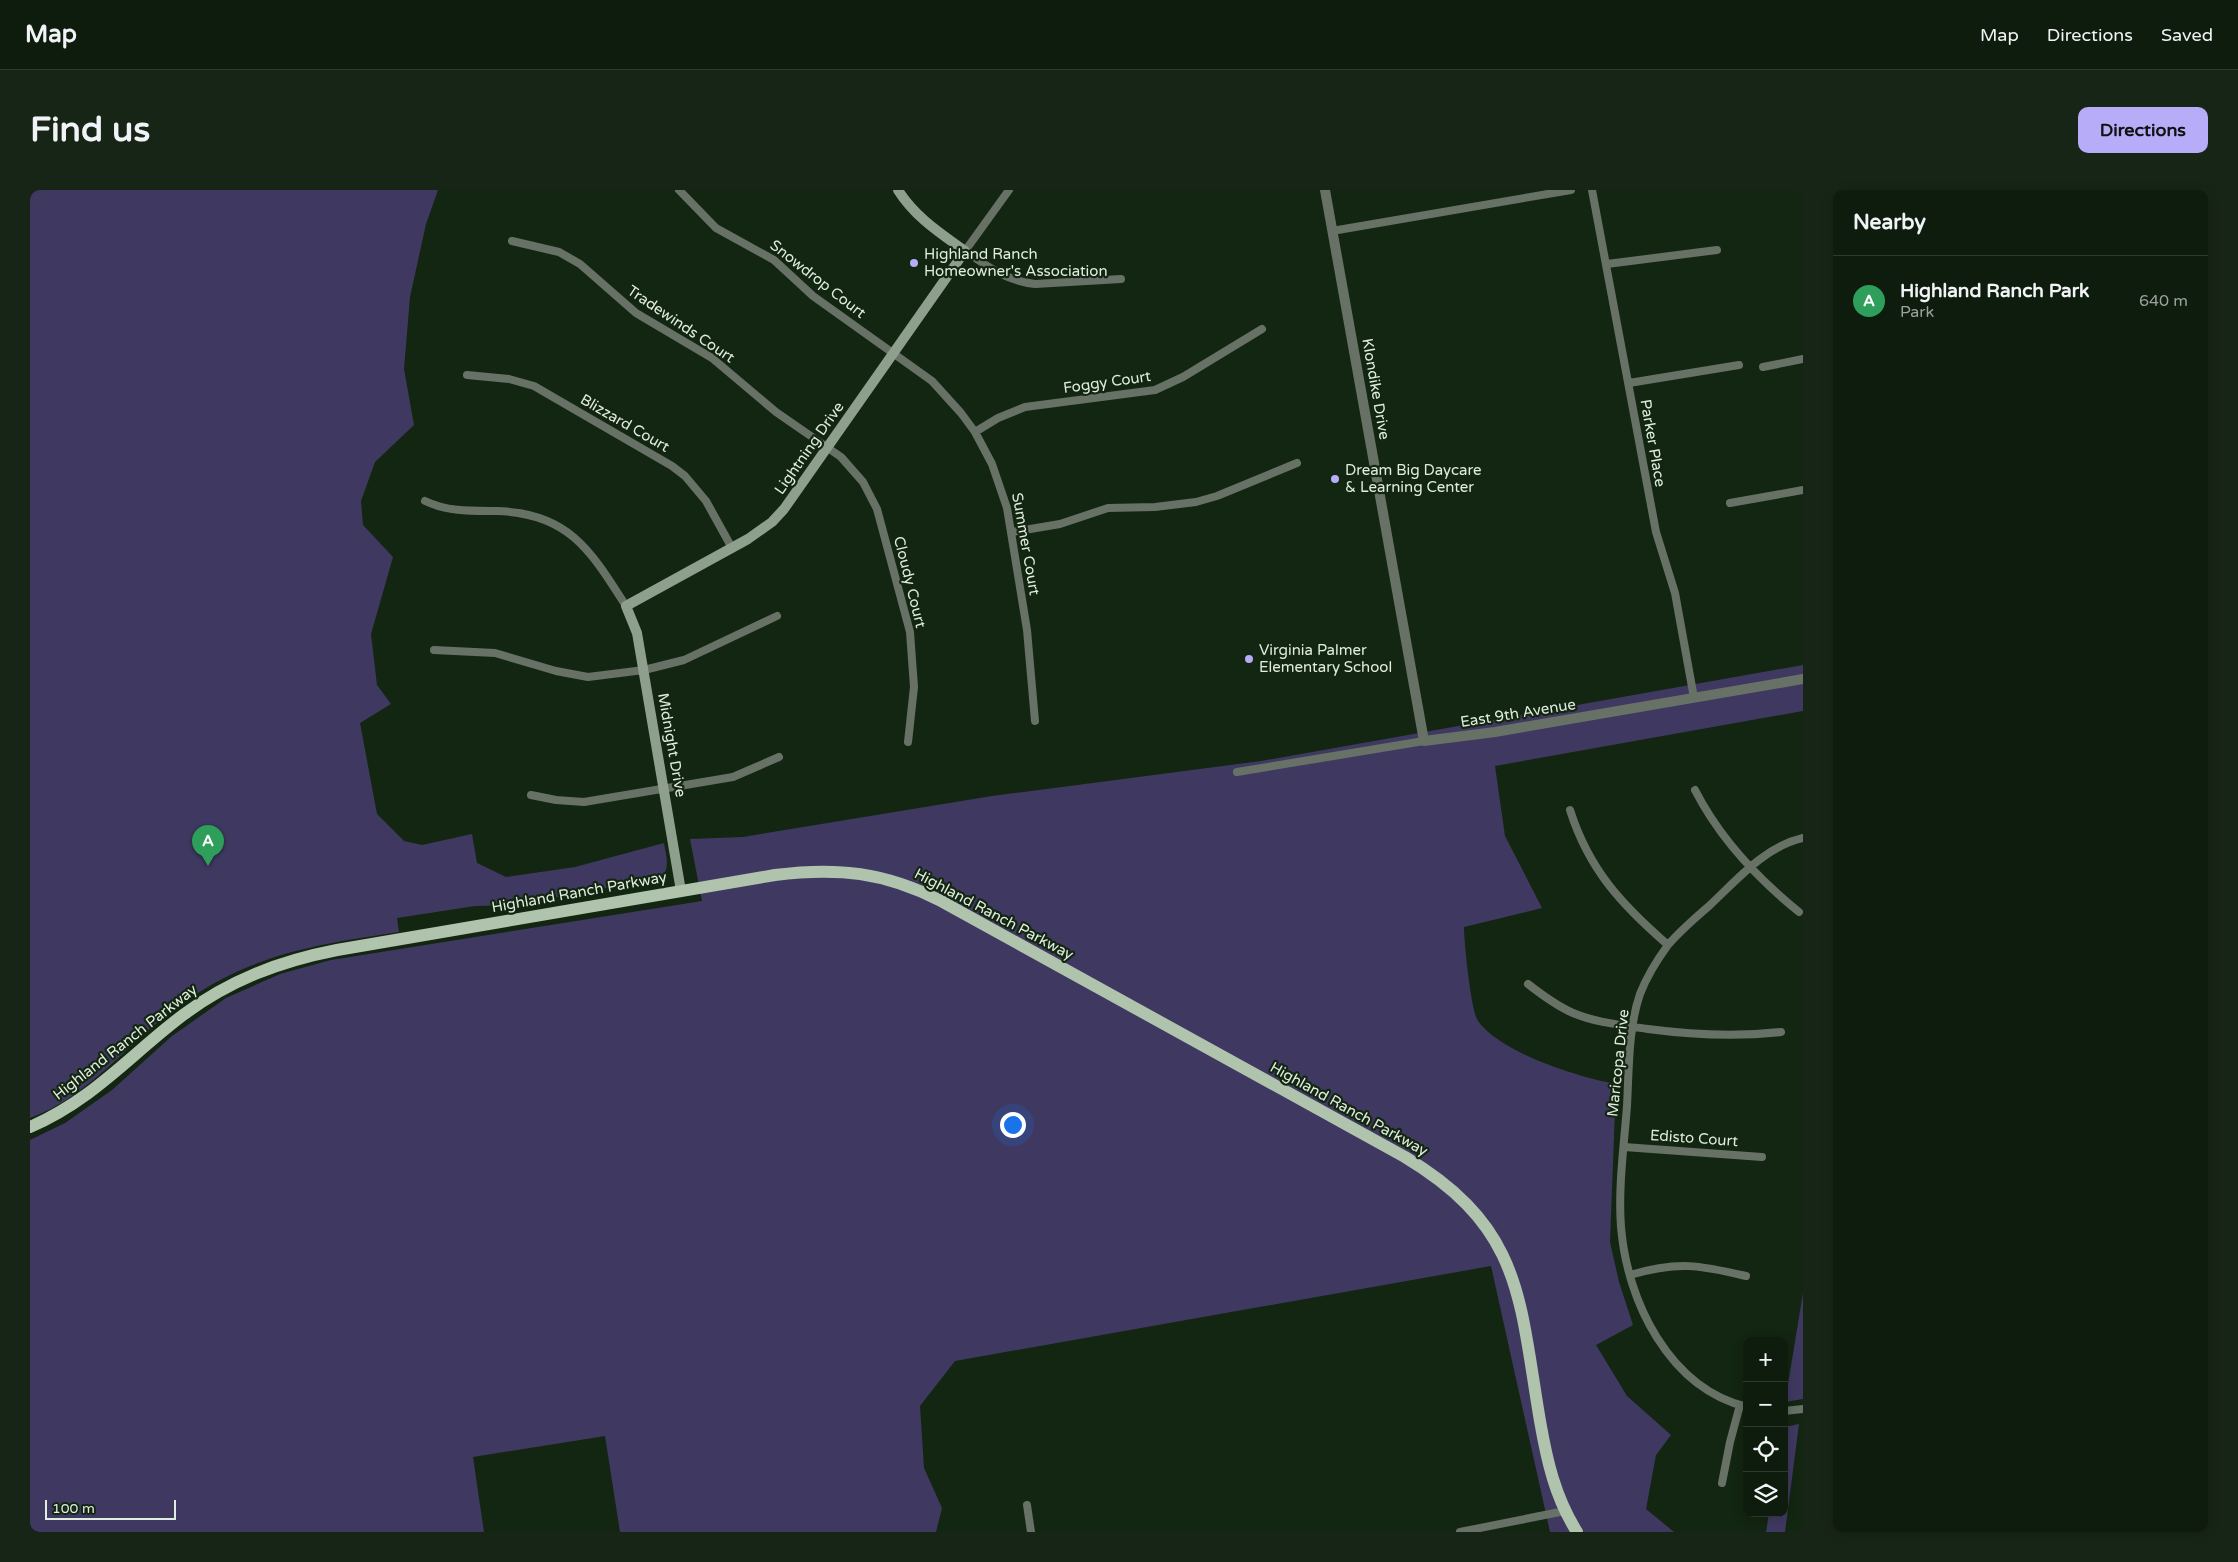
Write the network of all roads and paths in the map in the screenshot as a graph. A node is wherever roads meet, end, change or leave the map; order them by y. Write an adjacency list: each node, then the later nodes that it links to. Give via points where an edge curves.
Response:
1 (679, 190): 14 (street, Snowdrop Court, via 716,228 774,260 813,296)
2 (898, 190): 10 (main road, via 922,219)
3 (1008, 190): 10 (street)
4 (1325, 190): 7 (street, Klondike Drive)
5 (1571, 190): 7 (street)
6 (1592, 190): 11 (street, Parker Place)
7 (1332, 231): 35 (street, Klondike Drive)
8 (512, 241): 21 (street, Tradewinds Court, via 559,252 580,264 636,313 712,358 776,412)
9 (1717, 250): 11 (street)
10 (965, 251): 12 (street, via 996,273 1022,282); 14 (main road, Lightning Drive)
11 (1607, 264): 19 (street, Parker Place)
12 (1121, 279)
13 (1262, 329): 20 (street, Foggy Court, via 1156,390 1025,407)
14 (894, 353): 20 (street, Summer Court, via 943,392); 21 (main road, Lightning Drive)
15 (1803, 359): 17 (street)
16 (1738, 365): 19 (street)
17 (1763, 367)
18 (467, 375): 27 (street, Blizzard Court, via 510,379 534,386 672,466 706,501)
19 (1629, 383): 33 (street, Parker Place, via 1656,532 1675,593)
20 (975, 432): 26 (street, Summer Court, via 1001,485)
21 (828, 448): 27 (main road, Lightning Drive, via 778,516); 36 (street, Cloudy Court, via 852,468 870,494 904,606 914,677)
22 (1297, 463): 26 (street, via 1196,502 1108,508 1060,524)
23 (1803, 490): 25 (street)
24 (425, 501): 28 (street, via 456,510 534,516 562,528 598,561)
25 (1730, 503)
26 (1012, 532): 34 (street, Summer Court, via 1027,630)
27 (732, 548): 28 (main road, Lightning Drive)
28 (626, 606): 31 (main road, Midnight Drive, via 637,633)
29 (777, 616): 31 (street, via 684,660)
30 (434, 650): 31 (street, via 495,653 580,676)
31 (644, 670): 39 (main road, Midnight Drive)
32 (1803, 679): 33 (street, East 9th Avenue)
33 (1694, 698): 35 (street, East 9th Avenue)
34 (1035, 721)
35 (1424, 741): 38 (street, East 9th Avenue)
36 (908, 742)
37 (778, 757): 39 (street, via 733,776)
38 (1237, 772)
39 (664, 789): 41 (street, via 584,802); 45 (main road, Midnight Drive)
40 (1695, 790): 44 (street, via 1714,824)
41 (530, 795)
42 (1570, 810): 47 (street, via 1583,844 1606,883 1636,917)
43 (1803, 838): 44 (street, Maricopa Drive, via 1770,852)
44 (1750, 867): 46 (street); 47 (street, Maricopa Drive)
45 (681, 891): 51 (main road, Highland Ranch Parkway, via 330,951 258,972 184,1014 74,1105); 62 (main road, Highland Ranch Parkway, via 826,871 862,873 911,886 1436,1177 1476,1212 1494,1236 1506,1261 1519,1302 1549,1470)
46 (1798, 912)
47 (1668, 945): 49 (street, Maricopa Drive, via 1647,977)
48 (1528, 984): 49 (street, via 1572,1012)
49 (1632, 1027): 50 (street, via 1723,1036); 52 (street, Maricopa Drive)
50 (1781, 1032)
51 (30, 1127)
52 (1624, 1147): 53 (street, Edisto Court); 54 (street, Maricopa Drive, via 1621,1227)
53 (1762, 1157)
54 (1630, 1275): 55 (street, via 1653,1268 1687,1264); 56 (street, Maricopa Drive, via 1646,1316 1682,1371 1709,1392)
55 (1746, 1276)
56 (1743, 1406)
57 (1743, 1409): 60 (street, via 1730,1442)
58 (1803, 1409): 59 (street)
59 (1788, 1411)
60 (1722, 1483)
61 (1027, 1505): 63 (street)
62 (1565, 1511): 64 (street); 65 (main road, Highland Ranch Parkway)
63 (1031, 1532)
64 (1460, 1532)
65 (1577, 1532)

